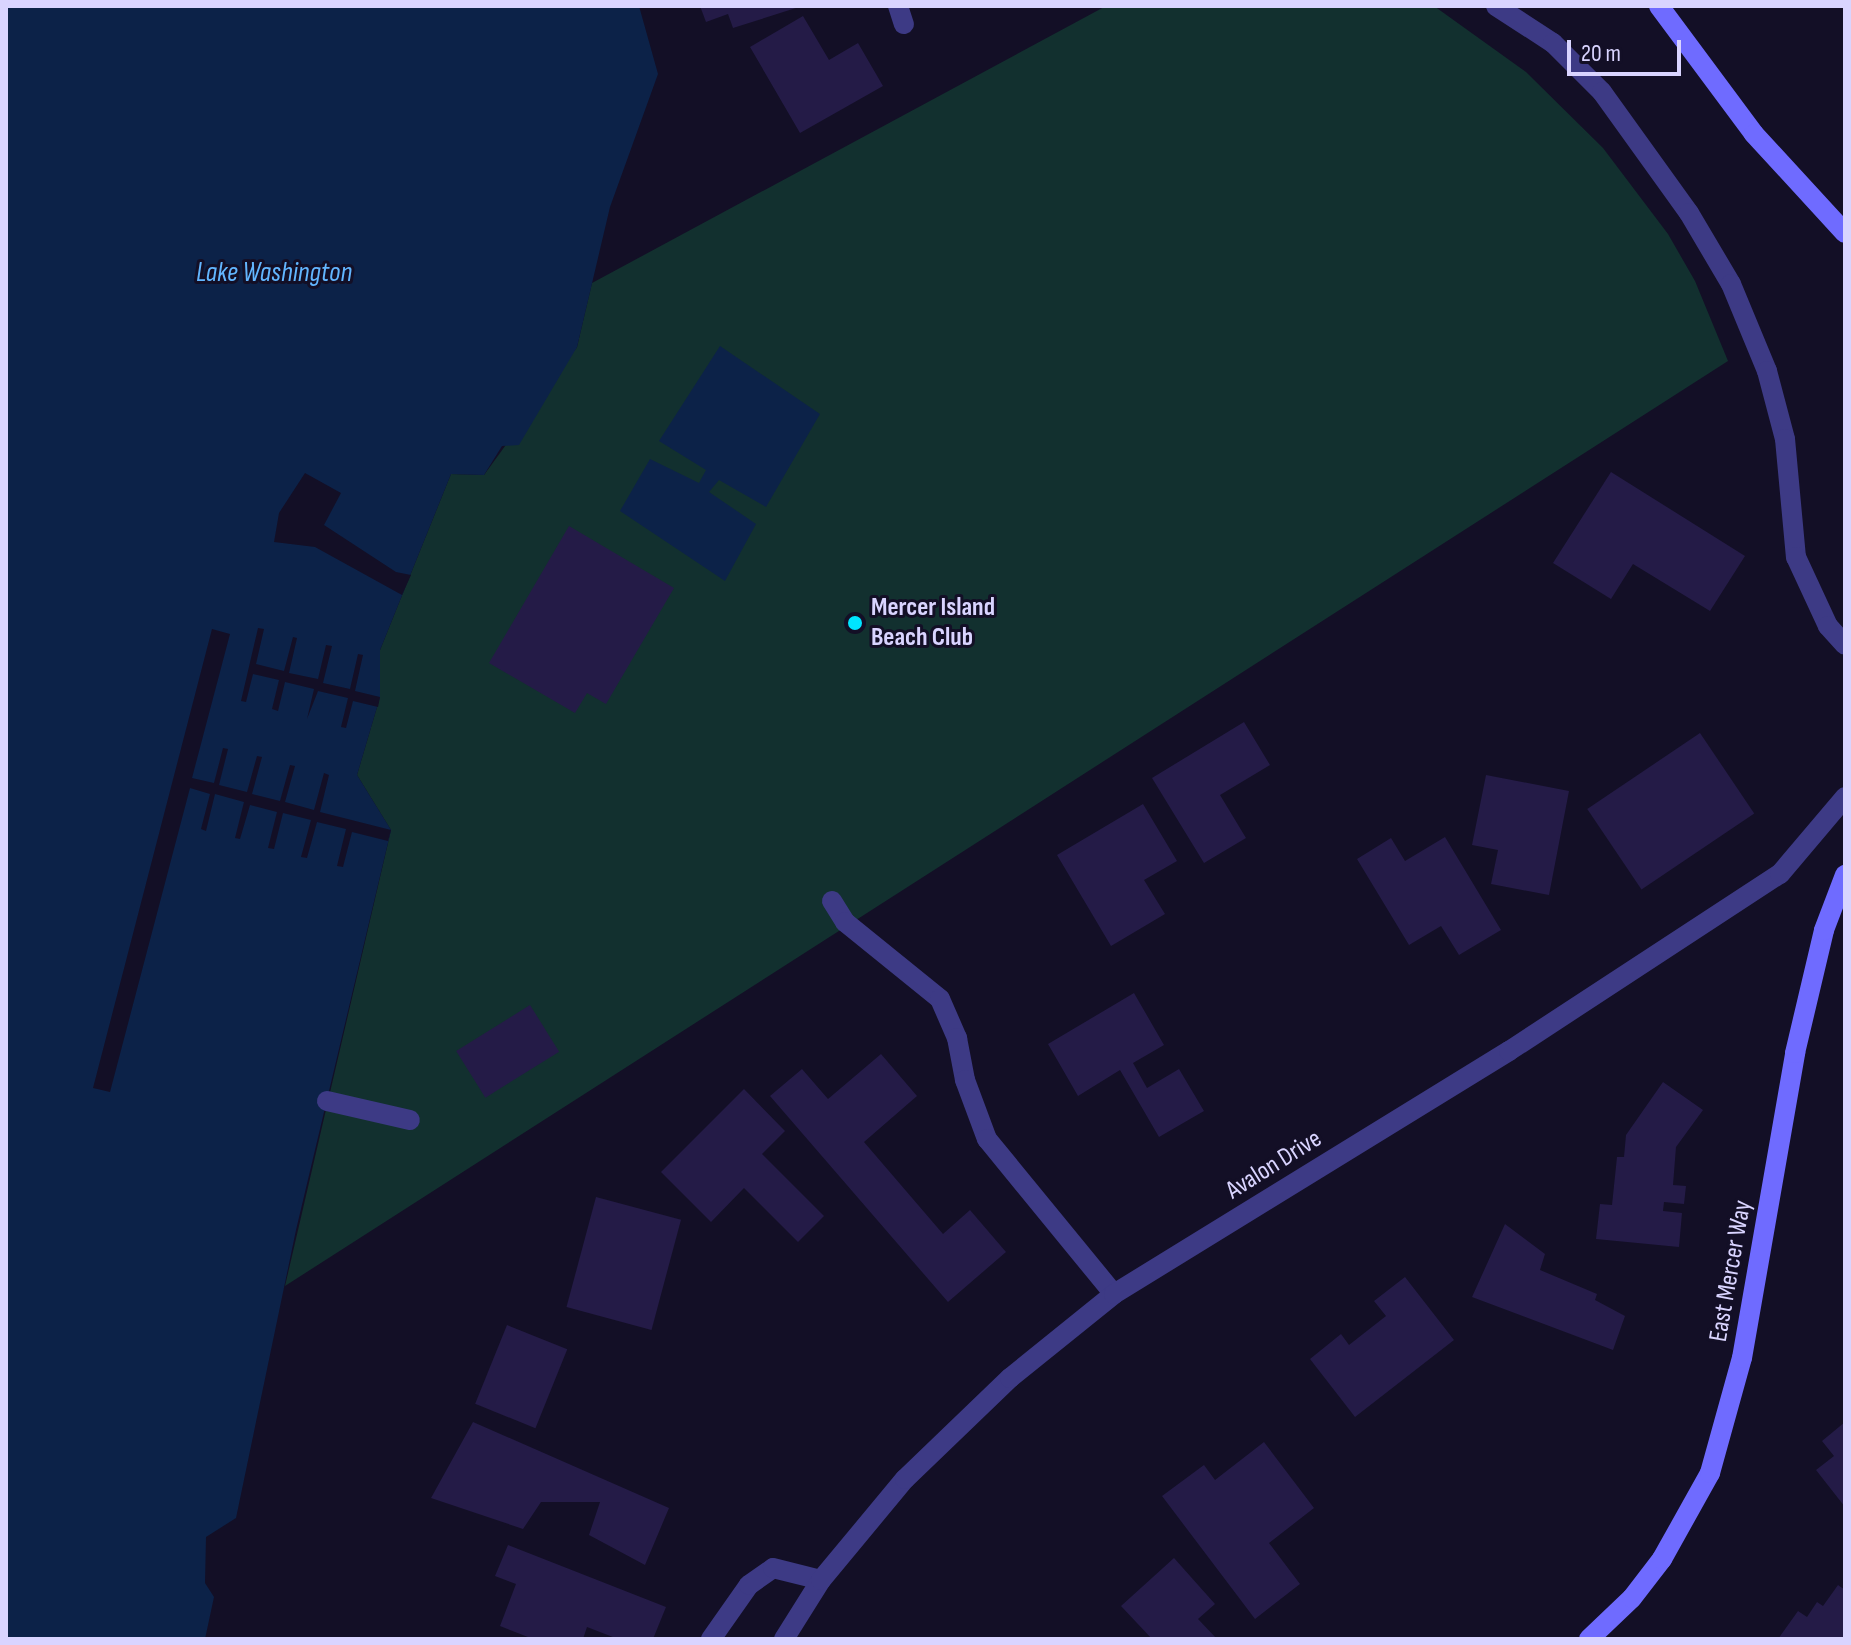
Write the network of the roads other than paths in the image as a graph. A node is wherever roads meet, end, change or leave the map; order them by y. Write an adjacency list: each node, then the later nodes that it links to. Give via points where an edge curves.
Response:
1 (1496, 6): 4 (street, via 1553,43 1602,92 1689,213 1731,284 1767,371 1785,439 1796,557 1828,626)
2 (1659, 6): 3 (street, via 1754,134)
3 (1845, 233)
4 (1845, 645)
5 (1845, 797): 10 (street, Avalon Drive, via 1780,874 1509,1051)
6 (1845, 875): 14 (street, East Mercer Way, via 1824,930 1795,1053 1742,1358 1710,1473 1662,1559 1632,1598)
7 (832, 901): 10 (street, via 845,922 940,999 987,1139)
8 (327, 1101): 9 (street)
9 (410, 1120)
10 (1114, 1294): 11 (street, Avalon Drive, via 1010,1378 905,1479)
11 (821, 1580): 12 (street, via 773,1568 749,1585); 13 (street, Avalon Drive)
12 (711, 1639)
13 (784, 1639)
14 (1589, 1639)

